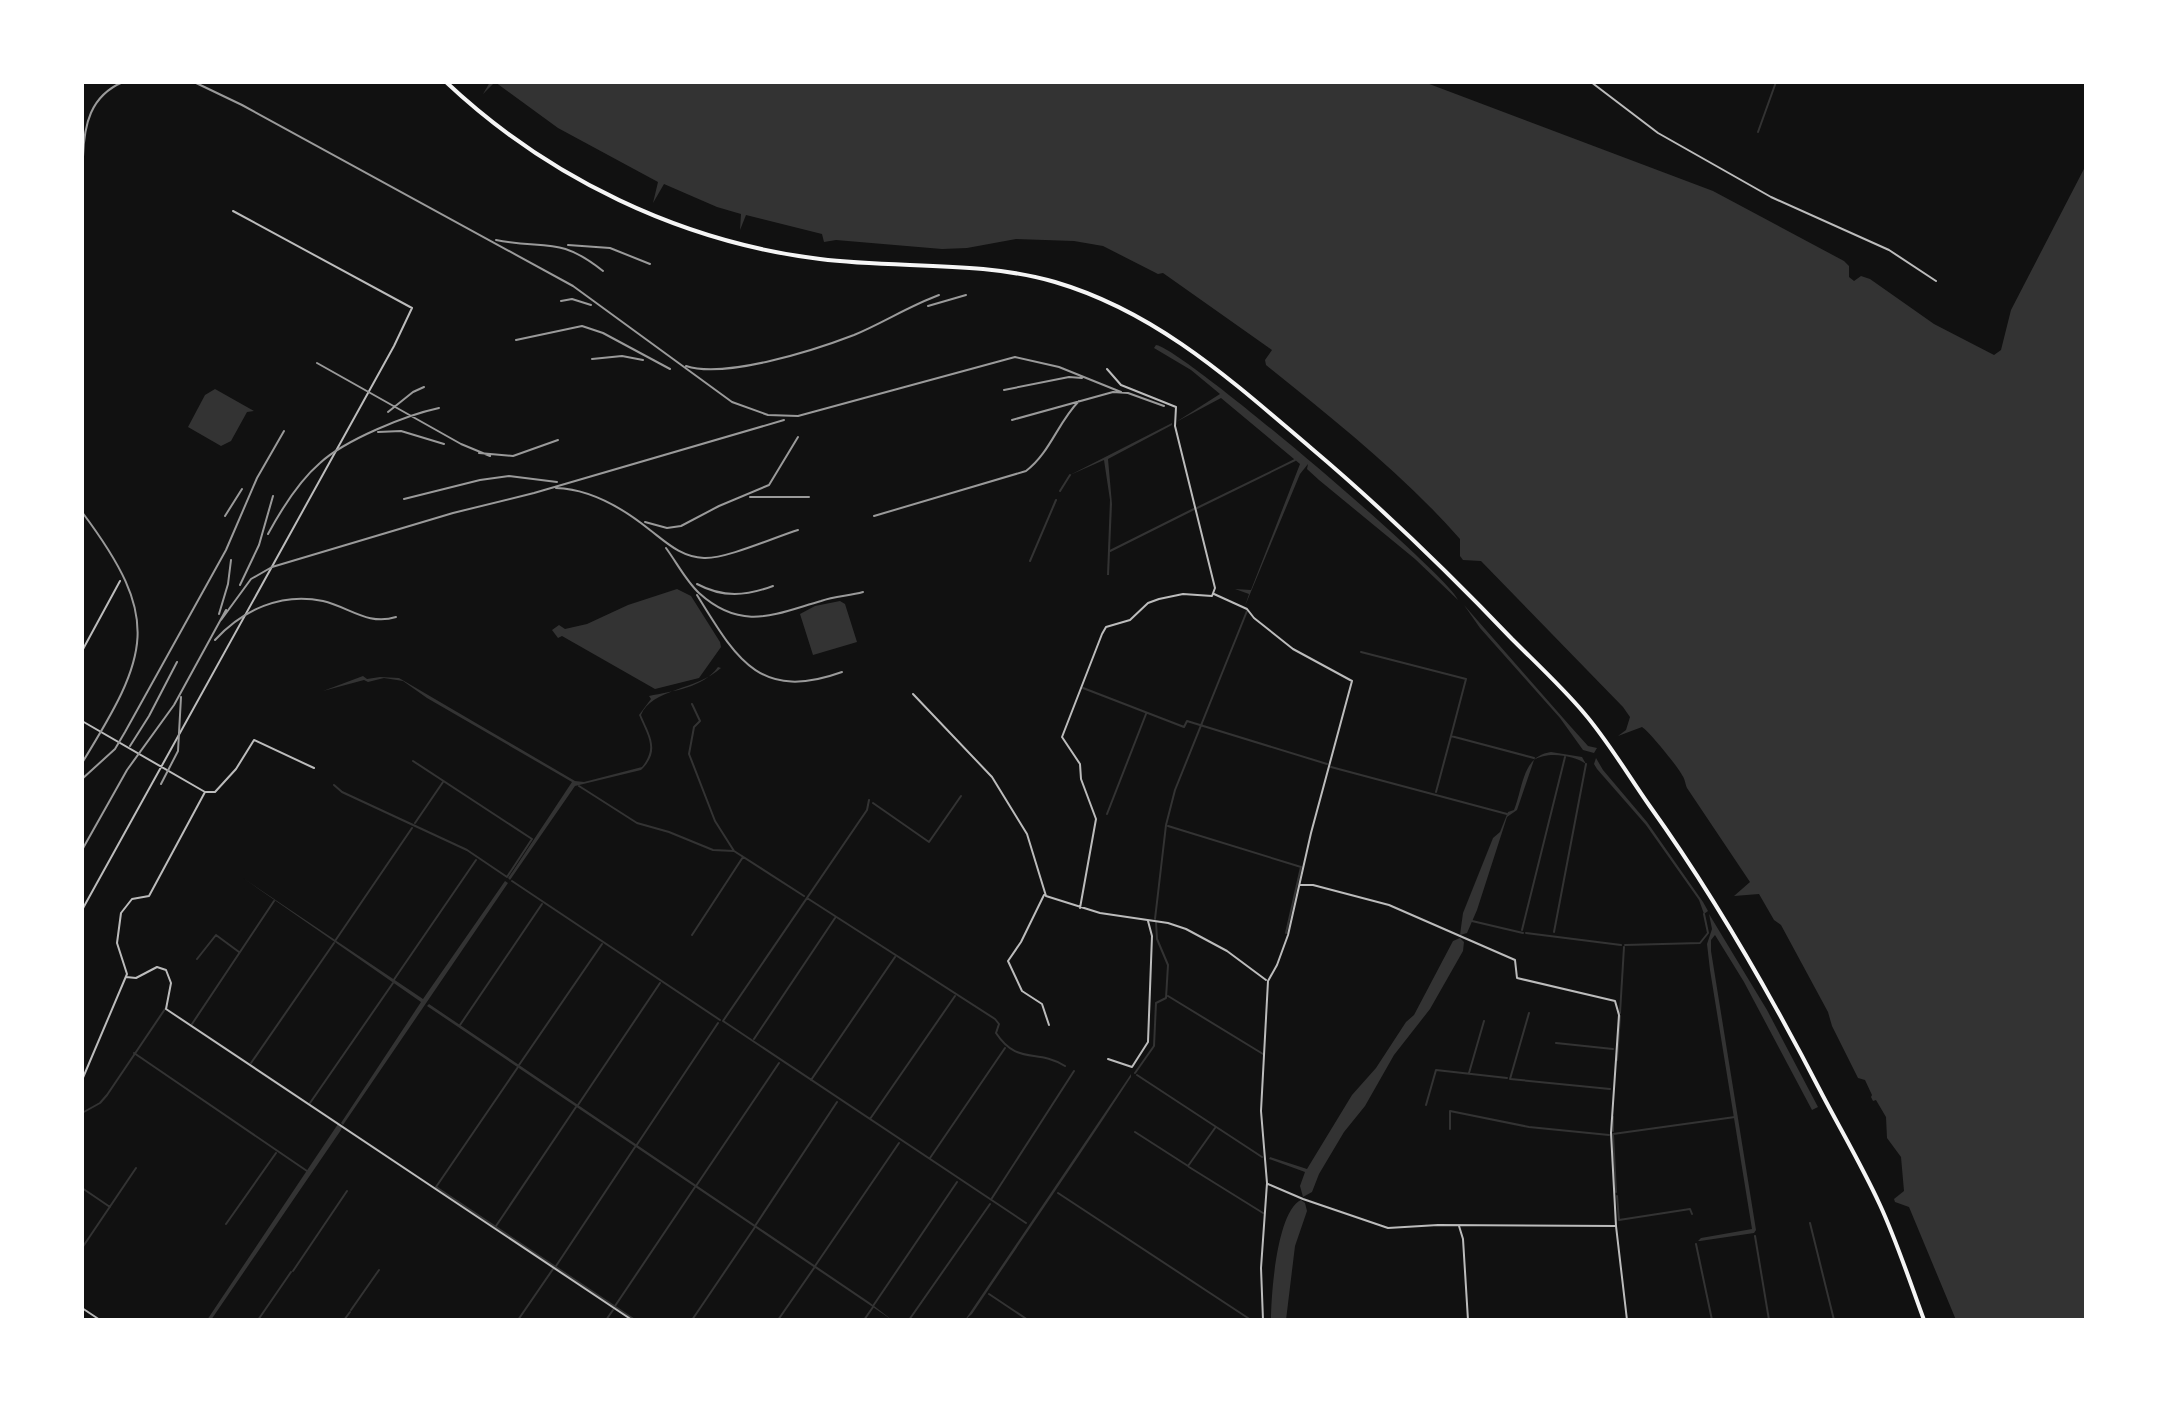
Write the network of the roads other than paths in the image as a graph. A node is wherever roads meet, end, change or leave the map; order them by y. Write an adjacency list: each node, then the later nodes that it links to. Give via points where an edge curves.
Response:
1 (446, 82): 33 (highway, via 547,160 656,216 789,254 985,269 1053,281 1137,314 1237,385 1448,572 1585,714 1692,865 1784,1020 1880,1205)
2 (1591, 82): 4 (street, via 1658,133 1771,197 1889,250)
3 (233, 211): 11 (street, via 412,308)
4 (1936, 281)
5 (1107, 369): 7 (street, via 1121,385 1177,409 1175,426)
6 (120, 581): 8 (street)
7 (1214, 594): 14 (street, via 1247,609 1293,649 1352,681); 16 (street, via 1159,599 1102,634 1062,737 1080,764 1096,819)
8 (82, 651)
9 (913, 694): 15 (street, via 992,777 1027,834)
10 (82, 721): 11 (street)
11 (160, 767): 13 (street); 17 (street)
12 (314, 768): 13 (street, via 254,740 215,792)
13 (205, 792): 19 (street, via 149,896 132,899 121,913 117,943)
14 (1298, 885): 20 (street, via 1288,935); 26 (street, via 1404,911 1515,960 1517,978 1615,1001 1619,1015 1611,1133)
15 (1045, 894): 16 (street); 21 (street, via 1008,961 1022,991 1042,1004)
16 (1080, 908): 18 (street)
17 (82, 910)
18 (1147, 920): 20 (street, via 1194,932); 22 (street, via 1152,936 1147,1046 1132,1067)
19 (126, 977): 23 (street); 29 (street, via 136,978 157,967 166,970 171,983 166,1009)
20 (1268, 981): 24 (street, via 1261,1111)
21 (1049, 1025)
22 (1108, 1059)
23 (82, 1080)
24 (1267, 1183): 25 (street, via 1383,1227); 30 (street)
25 (1458, 1225): 26 (street); 31 (street)
26 (1616, 1226): 32 (street)
27 (82, 1308): 28 (street)
28 (100, 1320)
29 (632, 1320)
30 (1263, 1320)
31 (1468, 1320)
32 (1627, 1320)
33 (1924, 1320)

